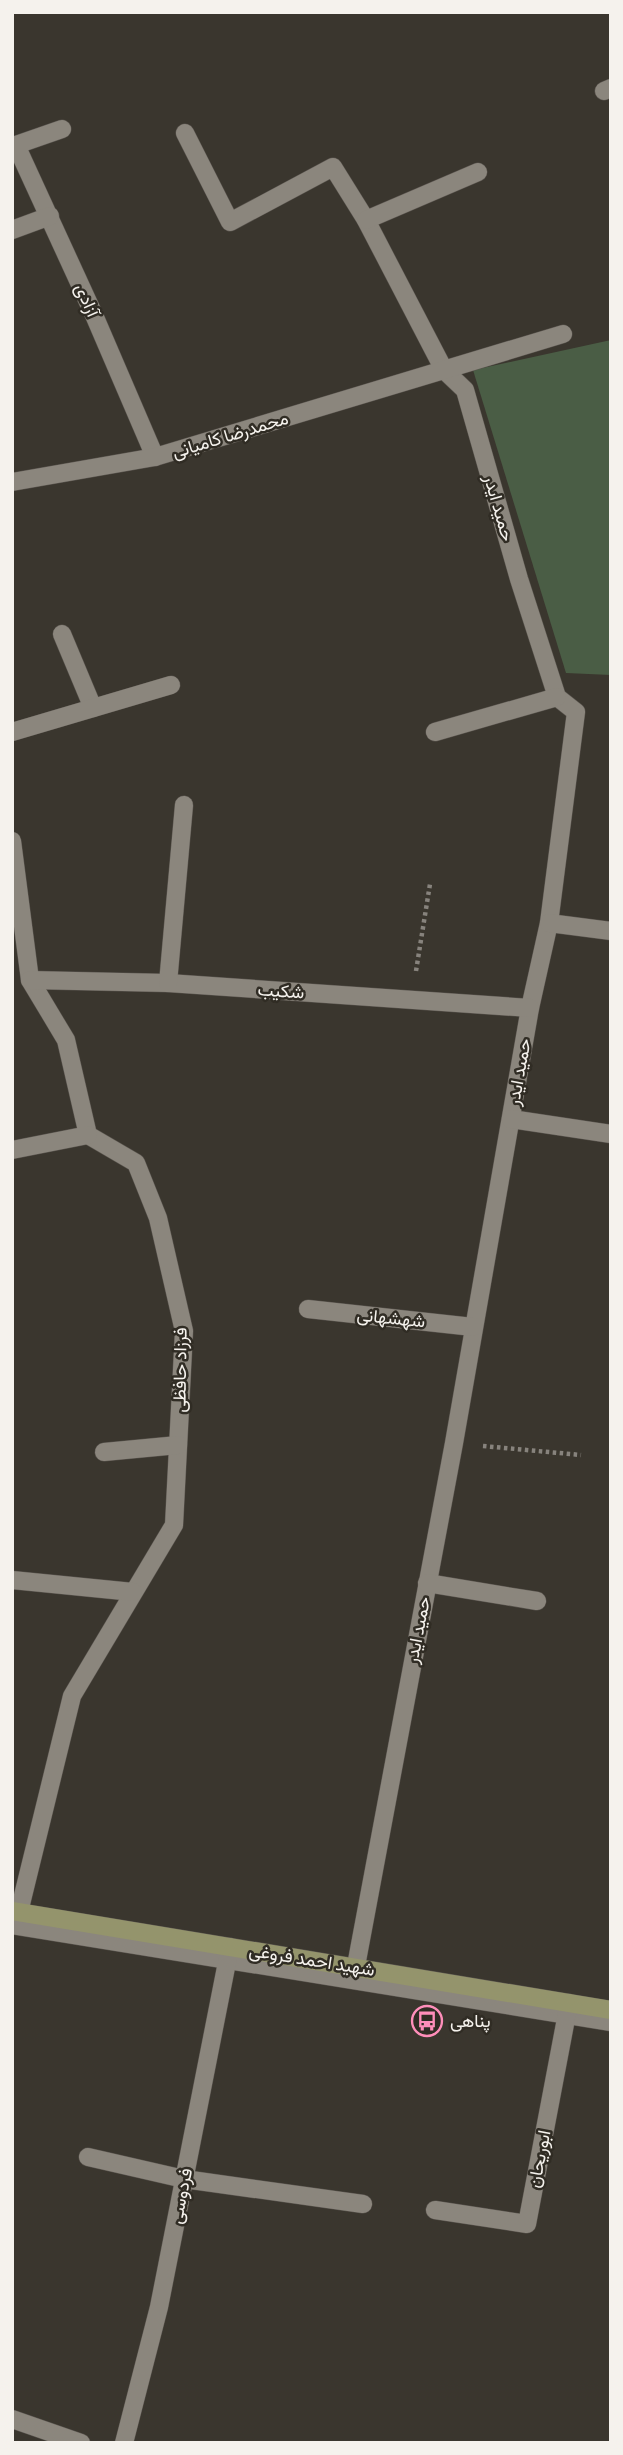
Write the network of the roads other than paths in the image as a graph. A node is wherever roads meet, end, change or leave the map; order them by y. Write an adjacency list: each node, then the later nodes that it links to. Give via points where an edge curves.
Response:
1 (62, 129): 4 (street, آزادی, via 16,145)
2 (186, 133): 5 (street, حمید ایدر, via 230,222 333,167)
3 (478, 172): 5 (street)
4 (50, 216): 6 (street); 9 (street, آزادی)
5 (366, 220): 8 (street, حمید ایدر)
6 (12, 230)
7 (563, 334): 8 (street, محمدرضا کامیانی)
8 (444, 370): 9 (street, محمدرضا کامیانی); 13 (street, حمید ایدر, via 465,390)
9 (155, 457): 10 (street, محمدرضا کامیانی)
10 (12, 482)
11 (62, 634): 14 (street)
12 (171, 685): 14 (street)
13 (557, 697): 16 (street); 19 (street, حمید ایدر, via 576,712)
14 (93, 708): 15 (street)
15 (12, 732)
16 (435, 732)
17 (184, 805): 22 (street)
18 (12, 841): 21 (street)
19 (550, 923): 20 (street); 23 (street, حمید ایدر)
20 (611, 931)
21 (30, 980): 22 (street, شکیب); 26 (street, via 66,1040)
22 (167, 983): 23 (street, شکیب)
23 (530, 1009): 24 (street, حمید ایدر)
24 (511, 1119): 25 (street); 29 (street, حمید ایدر)
25 (611, 1134)
26 (88, 1135): 27 (street); 30 (street, فرزاد حافظی, via 136,1163 158,1218 184,1331)
27 (12, 1150)
28 (309, 1309): 29 (street, شهشهانی)
29 (473, 1327): 33 (street, حمید ایدر)
30 (178, 1446): 31 (street); 34 (street, فرزاد حافظی, via 174,1525)
31 (104, 1452)
32 (12, 1580): 34 (street)
33 (427, 1583): 35 (street); 38 (street, حمید ایدر)
34 (133, 1591): 36 (street, فرزاد حافظی, via 72,1696)
35 (537, 1601)
36 (14, 1916): 37 (main road, شهید احمد فروغی); 41 (street, شهید احمد فروغی)
37 (230, 1947): 38 (main road, شهید احمد فروغی); 43 (street, فردوسی)
38 (356, 1966): 39 (main road, شهید احمد فروغی)
39 (569, 2003): 40 (main road, شهید احمد فروغی); 45 (street, ابوریحان, via 527,2224)
40 (611, 2010)
41 (611, 2022)
42 (88, 2157): 43 (street)
43 (184, 2179): 44 (street); 48 (street, فردوسی, via 159,2307)
44 (363, 2204)
45 (435, 2210)
46 (12, 2418): 47 (street)
47 (81, 2443)
48 (124, 2443)

